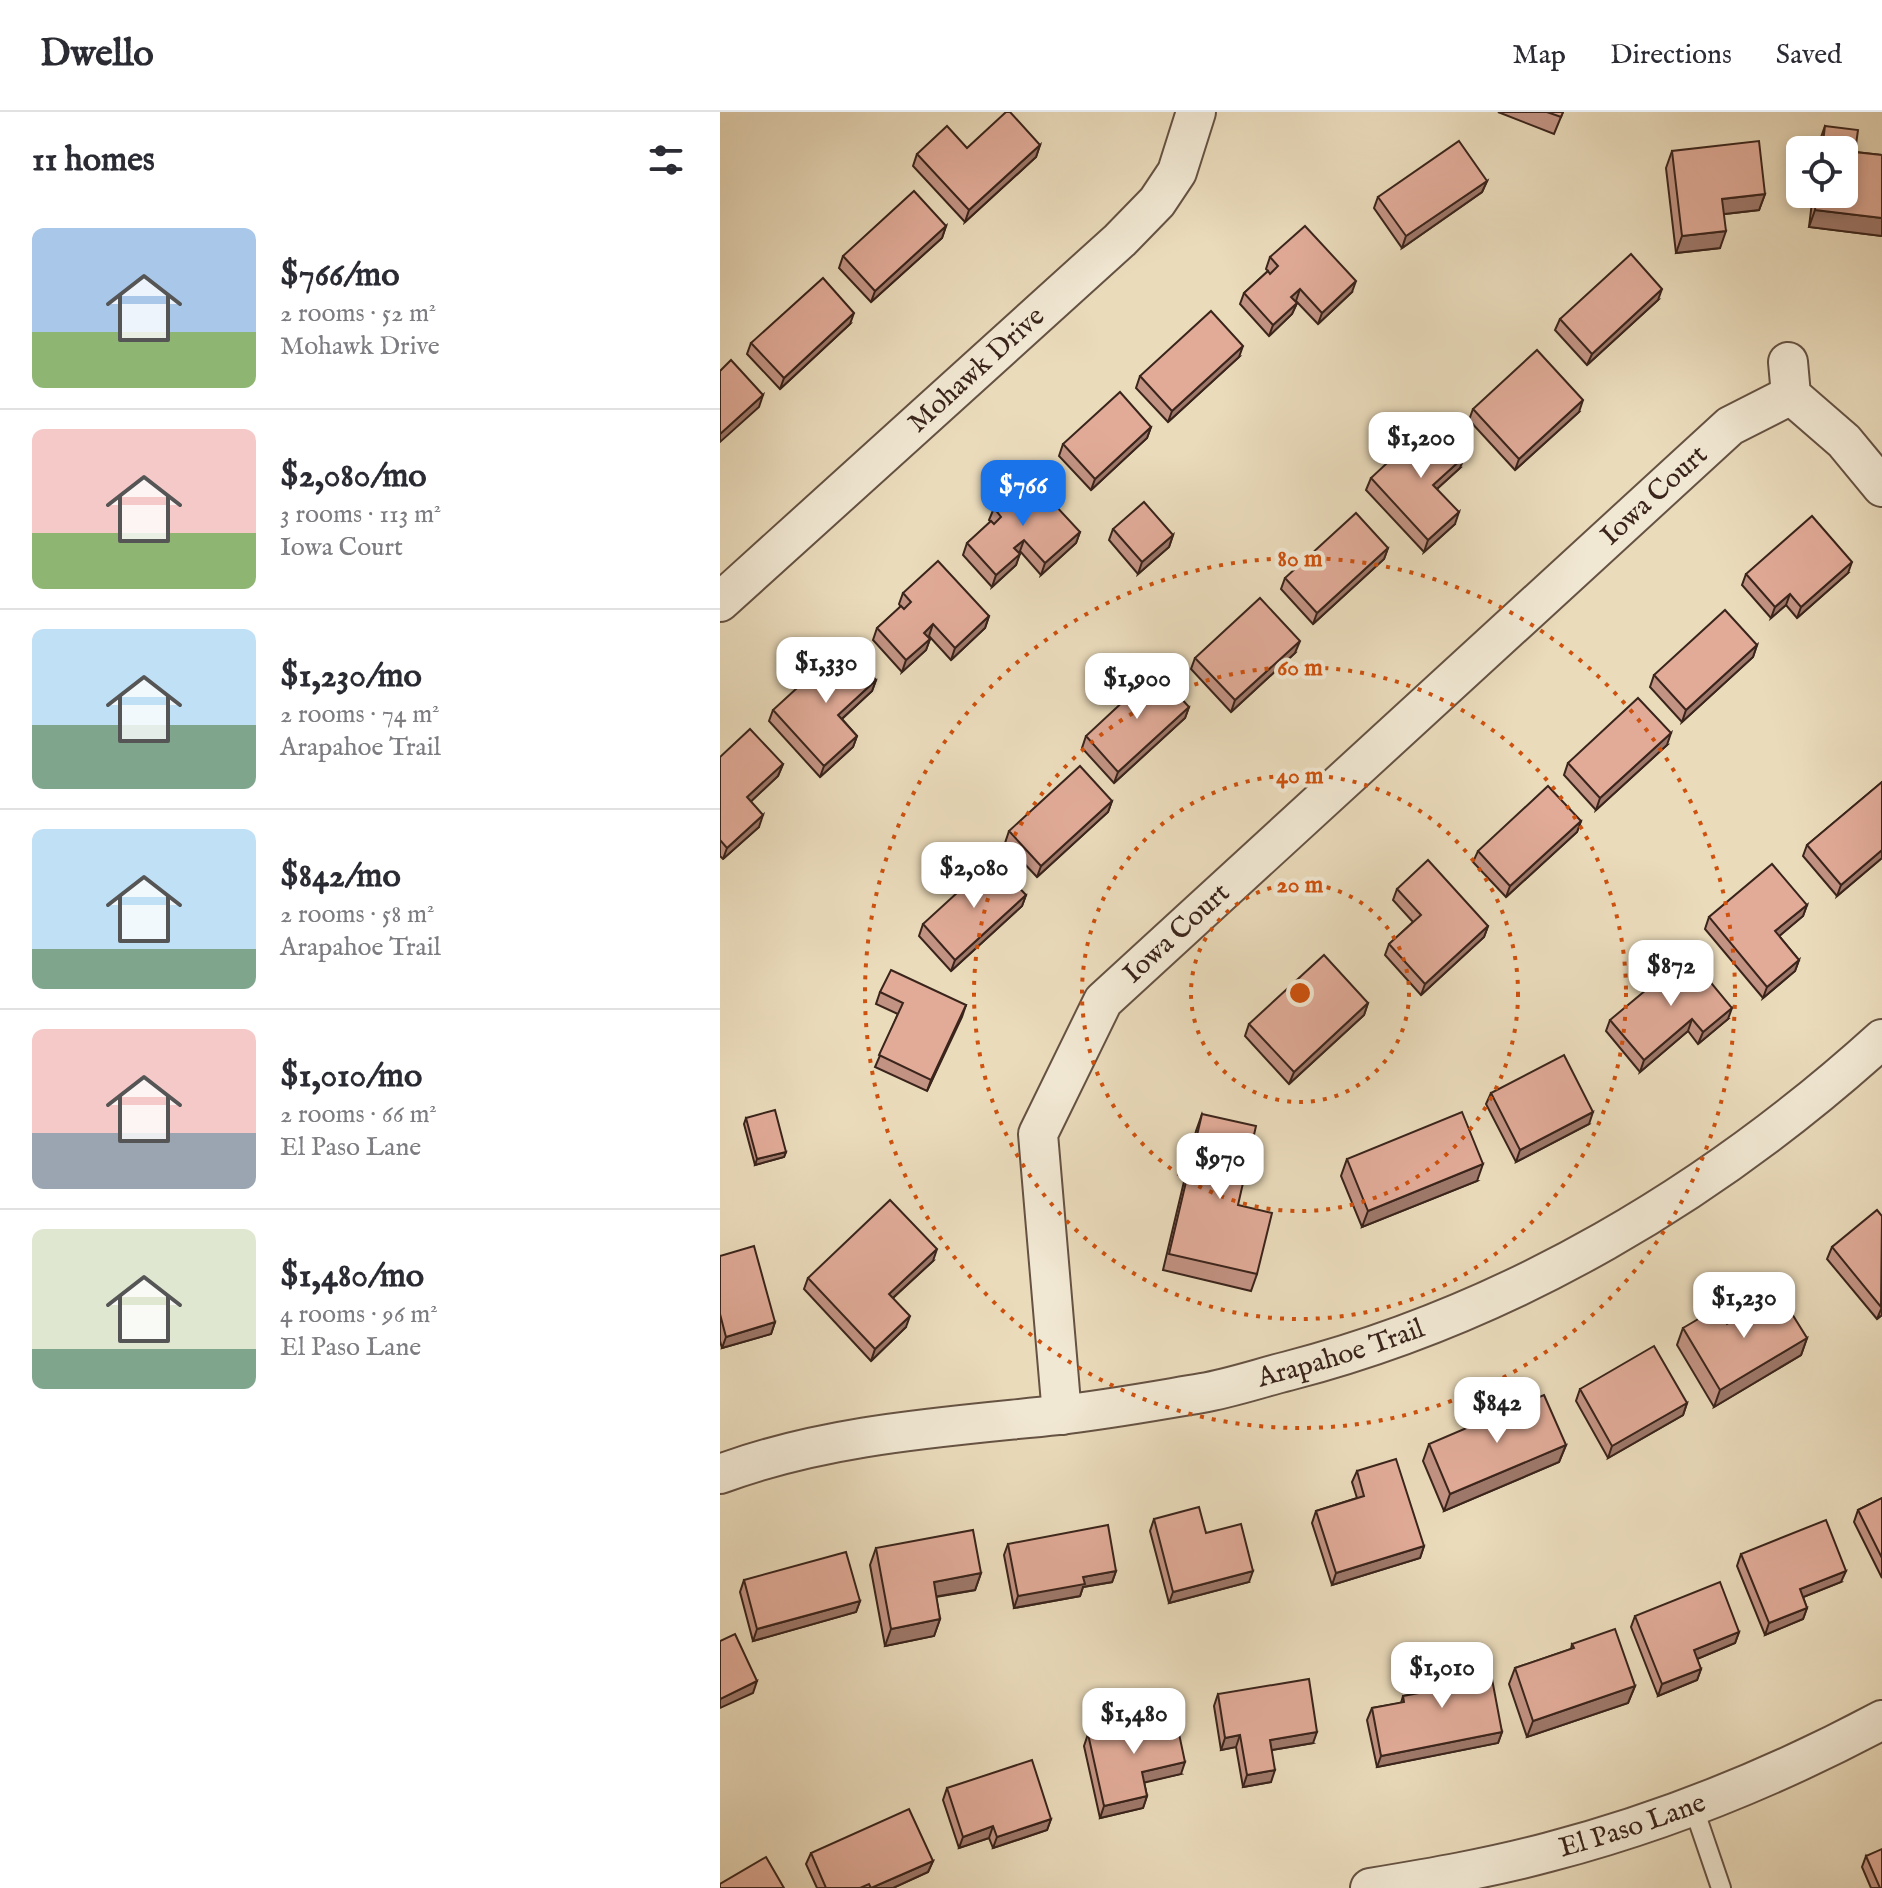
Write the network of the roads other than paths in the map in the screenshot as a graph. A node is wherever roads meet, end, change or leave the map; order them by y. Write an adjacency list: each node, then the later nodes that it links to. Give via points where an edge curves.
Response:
1 (1196, 112): 3 (street, Mohawk Drive, via 1177,172 1157,202)
2 (1882, 487): 5 (street, Iowa Court, via 1789,378 1730,426 1103,1001 1038,1134)
3 (720, 602)
4 (1882, 1039): 5 (street, Arapahoe Trail, via 1733,1162 1616,1237 1482,1304 1350,1355 1207,1392)
5 (1062, 1415): 6 (street, Arapahoe Trail, via 835,1442)
6 (720, 1474)
7 (1882, 1720): 8 (street, El Paso Lane, via 1816,1755)
8 (1693, 1806): 9 (street, El Paso Lane, via 1551,1852); 10 (lane)
9 (1370, 1888)
10 (1721, 1888)

